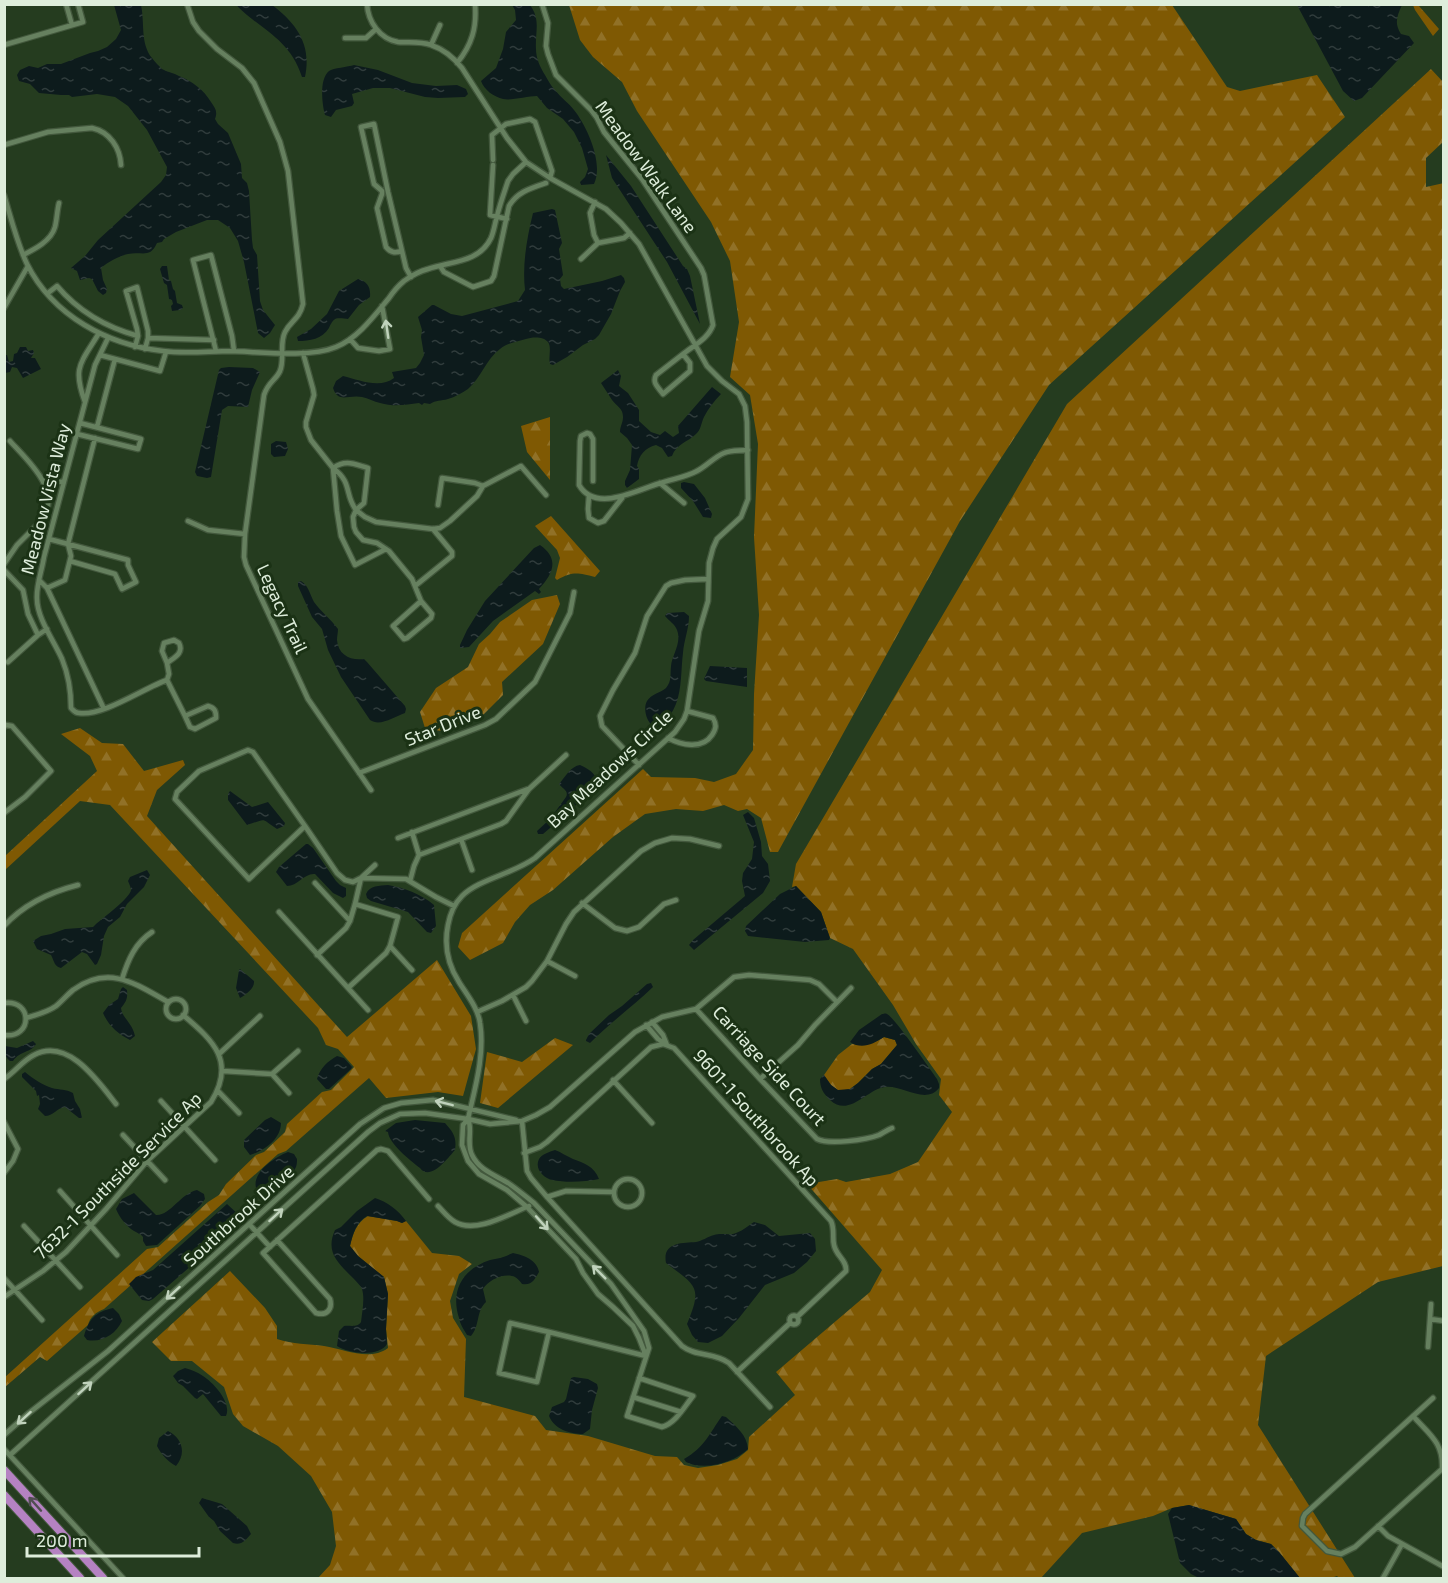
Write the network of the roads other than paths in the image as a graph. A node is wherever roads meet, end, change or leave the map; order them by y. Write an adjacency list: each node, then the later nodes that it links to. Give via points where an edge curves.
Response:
1 (66, 4): 7 (street)
2 (78, 4): 7 (street, via 83,22)
3 (187, 4): 48 (street, via 199,31 254,83 286,160 303,304 299,316 285,332)
4 (367, 4): 9 (street)
5 (476, 4): 13 (street, via 473,35)
6 (542, 4): 42 (street, Meadow Walk Lane, via 548,23 546,46 556,75 591,110 642,179 704,275 713,325 708,335)
7 (72, 25): 11 (street)
8 (440, 25): 12 (street)
9 (376, 29): 10 (street, via 366,38); 12 (street, via 392,40)
10 (345, 39)
11 (4, 45)
12 (431, 45): 13 (street)
13 (458, 63): 14 (street, Bay Meadows Circle)
14 (500, 128): 16 (street, Bay Meadows Circle); 18 (street, via 530,119 535,122 552,171); 23 (street, via 492,135 490,215)
15 (4, 145): 17 (street, via 48,132 92,128 110,137 120,154)
16 (526, 162): 18 (street, Bay Meadows Circle); 23 (street, via 508,181)
17 (121, 165)
18 (550, 178): 21 (street, Bay Meadows Circle)
19 (546, 183): 24 (street, via 517,195 509,206)
20 (4, 195): 28 (street)
21 (595, 202): 25 (street, Bay Meadows Circle); 26 (street, via 590,213)
22 (58, 203): 28 (street, via 50,236)
23 (497, 216): 24 (street); 31 (street, via 492,237 479,252)
24 (507, 219): 31 (street, via 491,281 473,287)
25 (630, 233): 26 (street); 42 (street, Bay Meadows Circle)
26 (598, 243): 29 (street)
27 (402, 251): 27 (street, via 374,124 362,127 374,184 382,191 377,208 386,247 391,252); 32 (street)
28 (23, 255): 30 (street)
29 (581, 259)
30 (28, 266): 33 (street); 35 (street)
31 (440, 266): 32 (street)
32 (411, 277): 34 (street)
33 (48, 293): 36 (street, via 73,317); 37 (street, via 57,286 89,316)
34 (382, 306): 41 (street); 41 (street, one-way to 34, via 358,348 390,349)
35 (4, 308)
36 (99, 333): 38 (street); 53 (street, via 79,368)
37 (138, 336): 39 (street, via 126,291 137,287); 43 (street)
38 (108, 338): 43 (street); 51 (street, Meadow Vista Way)
39 (148, 338): 40 (street); 44 (street)
40 (214, 339): 45 (street); 46 (street, via 193,260 211,255)
41 (350, 339): 49 (street, via 327,350)
42 (694, 345): 50 (street); 59 (street, Bay Meadows Circle, via 710,370 743,400)
43 (135, 346): 44 (street)
44 (146, 349): 47 (street)
45 (216, 351): 46 (street); 47 (street)
46 (234, 351): 48 (street)
47 (166, 352): 52 (street, via 160,371)
48 (282, 352): 49 (street); 76 (street, Legacy Trail, via 280,370 264,395)
49 (303, 353): 60 (street, via 314,396 306,428)
50 (683, 354): 50 (street, via 656,375 654,384 663,394 690,371 690,363)
51 (100, 355): 52 (street); 53 (street, Meadow Vista Way)
52 (115, 359): 55 (street)
53 (85, 402): 54 (street, Meadow Vista Way)
54 (80, 423): 55 (street); 56 (street, Meadow Vista Way)
55 (97, 427): 57 (street, via 141,438 138,449)
56 (77, 434): 57 (street); 62 (street, Meadow Vista Way)
57 (95, 438): 78 (street)
58 (10, 441): 61 (street)
59 (748, 450): 64 (street, via 726,452 696,472); 83 (street, Bay Meadows Circle, via 747,503 741,516 717,539)
60 (333, 468): 71 (street, via 347,485); 71 (street, via 348,462 368,468 364,503); 79 (street, via 341,536 356,565)
61 (44, 481): 62 (street); 72 (street, via 48,495)
62 (64, 482): 73 (street, Meadow Vista Way)
63 (593, 482): 67 (street, via 593,439 587,433 580,441 579,485)
64 (660, 483): 68 (street); 69 (street)
65 (483, 486): 66 (street, via 521,466); 70 (street, via 442,478); 75 (street, via 450,521)
66 (546, 495)
67 (589, 495): 68 (street, via 610,499); 68 (street, via 589,518 598,523)
68 (624, 496)
69 (684, 503)
70 (438, 505)
71 (356, 510): 75 (street, via 376,522); 79 (street, via 356,532 363,540)
72 (46, 514): 73 (street); 81 (street)
73 (55, 517): 77 (street, Meadow Vista Way)
74 (188, 521): 76 (street, via 208,530)
75 (433, 529): 85 (street, via 452,556)
76 (245, 534): 101 (street, Legacy Trail, via 246,565 308,699)
77 (50, 539): 78 (street); 84 (street, Meadow Vista Way)
78 (68, 544): 80 (street); 80 (street, via 128,560 136,582 122,589 115,574)
79 (386, 549): 85 (street)
80 (70, 561): 86 (street, via 65,580)
81 (4, 564)
82 (4, 570): 90 (street, via 23,590)
83 (708, 579): 95 (street, Bay Meadows Circle, via 708,601 699,631); 100 (street, via 685,579 666,586 647,616 635,653 600,716 602,726)
84 (39, 580): 86 (street); 89 (street, Meadow Vista Way, via 37,601)
85 (415, 586): 88 (street)
86 (47, 588): 94 (street)
87 (574, 592): 101 (street, Star Drive, via 570,613 540,675 496,719)
88 (421, 601): 88 (street, via 431,618 404,639 393,626)
89 (47, 629): 90 (street); 94 (street, Meadow Vista Way, via 70,681 71,708 79,714)
90 (38, 635): 91 (street)
91 (8, 662)
92 (167, 663): 92 (street, via 162,651 164,643 174,639 181,650); 93 (street)
93 (167, 680): 94 (street, Meadow Vista Way); 96 (street)
94 (104, 709)
95 (687, 711): 98 (street, Bay Meadows Circle); 98 (street, via 713,718 716,730 709,740 701,745)
96 (185, 716): 96 (street, via 195,729 216,718 216,712 208,706)
97 (4, 727): 104 (street, via 12,726 51,771)
98 (668, 738): 100 (street, Bay Meadows Circle)
99 (566, 754): 102 (street)
100 (639, 765): 120 (street, Bay Meadows Circle, via 531,861 474,887)
101 (359, 773): 103 (street, Legacy Trail)
102 (529, 789): 106 (street); 108 (street, via 498,826)
103 (371, 790)
104 (4, 813)
105 (305, 826): 105 (street, via 248,750 199,771 175,795 249,879); 113 (street, via 341,877 353,882)
106 (412, 832): 107 (street); 110 (street)
107 (398, 838)
108 (461, 839): 110 (street); 112 (street)
109 (719, 846): 118 (street, via 680,838 655,843)
110 (419, 855): 114 (street)
111 (375, 865): 113 (street)
112 (472, 870)
113 (361, 878): 114 (street); 119 (street)
114 (410, 881): 120 (street)
115 (315, 883): 122 (street)
116 (78, 885): 123 (street, via 40,898)
117 (676, 900): 118 (street, via 664,904 639,927 627,931 615,928)
118 (582, 903): 127 (street, via 570,917)
119 (355, 904): 122 (street); 125 (street, via 398,917)
120 (454, 906): 139 (street, via 447,931 449,962)
121 (279, 912): 126 (street)
122 (350, 921): 126 (street)
123 (4, 926)
124 (152, 932): 130 (street, via 140,939)
125 (390, 946): 128 (street); 131 (street)
126 (317, 955): 131 (street)
127 (547, 961): 129 (street); 133 (street, via 532,981)
128 (412, 970)
129 (575, 976)
130 (122, 979): 135 (street); 142 (street, via 85,983 52,1009)
131 (348, 988): 138 (street)
132 (851, 988): 136 (street)
133 (513, 995): 139 (street); 143 (street)
134 (5, 1002): 142 (street, via 20,1006)
135 (168, 1002): 140 (street, via 166,1012 170,1017); 140 (street, via 182,1000 186,1009)
136 (837, 1002): 137 (street, Southbrook Drive, via 810,980 740,975); 153 (street)
137 (696, 1009): 144 (street, Southbrook Drive); 153 (street, Carriage Side Court)
138 (368, 1010)
139 (477, 1012): 159 (street, via 482,1051)
140 (183, 1015): 149 (street, 7632-1 Southside Service Ap, via 215,1045)
141 (260, 1016): 149 (street)
142 (26, 1018): 146 (street, via 22,1031)
143 (526, 1022)
144 (652, 1022): 145 (street, Southbrook Drive); 147 (street)
145 (646, 1025): 147 (street); 162 (street, Southbrook Drive, via 549,1107)
146 (4, 1035)
147 (666, 1045): 154 (street, 9601-1 Southbrook Ap, via 651,1047); 203 (street, 9601-1 Southbrook Ap, via 682,1055 831,1221 834,1247 845,1263 846,1271 797,1317 797,1324 790,1323)
148 (298, 1051): 151 (street)
149 (219, 1054): 150 (street, 7632-1 Southside Service Ap)
150 (223, 1071): 151 (street); 155 (street, 7632-1 Southside Service Ap)
151 (272, 1074): 156 (street)
152 (4, 1079): 158 (street, via 34,1055 63,1053 88,1070)
153 (760, 1079): 167 (street, Carriage Side Court, via 823,1142 869,1137)
154 (613, 1080): 164 (street); 170 (street, 9601-1 Southbrook Ap, via 547,1142)
155 (218, 1091): 160 (street); 166 (street, 7632-1 Southside Service Ap)
156 (289, 1093)
157 (161, 1101): 166 (street)
158 (116, 1104)
159 (470, 1109): 161 (street); 162 (street, Southbrook Drive); 165 (street, Southbrook Drive, one-way to 165, via 433,1100 401,1103 384,1108)
160 (239, 1113)
161 (468, 1119): 162 (street, Southbrook Drive, via 490,1124); 168 (street, Southbrook Drive, via 400,1114); 179 (street, via 471,1153 477,1163); 181 (street, via 463,1125 462,1145 468,1161 479,1174)
162 (522, 1121): 170 (street)
163 (4, 1122): 173 (street, via 18,1149)
164 (652, 1123)
165 (360, 1124): 168 (street); 183 (street, Southbrook Drive)
166 (184, 1126): 171 (street); 172 (street, 7632-1 Southside Service Ap)
167 (892, 1128)
168 (368, 1132): 185 (street, Southbrook Drive, one-way to 168)
169 (123, 1135): 172 (street)
170 (524, 1153): 177 (street, via 529,1175)
171 (215, 1160)
172 (147, 1161): 174 (street); 182 (street, 7632-1 Southside Service Ap)
173 (4, 1173)
174 (165, 1180)
175 (60, 1191): 182 (street)
176 (614, 1192): 176 (street, via 621,1181 630,1180 638,1183 642,1196 638,1204 624,1207 616,1201); 177 (street, via 566,1191)
177 (547, 1197): 203 (street, via 682,1346 694,1354 723,1359)
178 (429, 1199): 186 (street, via 388,1151 377,1150)
179 (534, 1203): 181 (street); 194 (street, one-way to 179)
180 (438, 1206): 181 (street, via 464,1226 486,1224)
181 (527, 1207): 196 (street, one-way to 196, via 576,1259 598,1294)
182 (90, 1225): 188 (street); 189 (street, 7632-1 Southside Service Ap)
183 (249, 1225): 185 (street); 210 (street, Southbrook Drive, one-way to 210, via 108,1351)
184 (24, 1226): 189 (street)
185 (256, 1233): 187 (street); 212 (street, Southbrook Drive, one-way to 185)
186 (277, 1240): 187 (street); 187 (street, via 330,1299 328,1312 316,1313 263,1253)
187 (270, 1247)
188 (117, 1255)
189 (56, 1261): 191 (street); 192 (street, 7632-1 Southside Service Ap)
190 (4, 1278): 192 (street)
191 (80, 1287)
192 (15, 1290): 193 (street, 7632-1 Southside Service Ap); 198 (street)
193 (4, 1297)
194 (622, 1299): 196 (street); 202 (street, via 644,1331 649,1348)
195 (1431, 1304): 197 (street)
196 (613, 1307): 202 (street, via 633,1326)
197 (1430, 1319): 199 (street); 201 (street)
198 (42, 1320)
199 (1443, 1321)
200 (549, 1332): 200 (street, via 510,1323 499,1373 537,1382); 202 (street)
201 (1428, 1347)
202 (646, 1356): 204 (street)
203 (737, 1372): 207 (street)
204 (639, 1378): 205 (street); 208 (street, via 693,1396)
205 (633, 1396): 208 (street); 208 (street, via 627,1416 662,1427)
206 (1433, 1398): 209 (street)
207 (770, 1407)
208 (681, 1412)
209 (1413, 1416): 214 (street, via 1441,1450); 216 (street, via 1305,1514 1302,1521 1302,1526 1327,1551 1337,1554 1355,1547)
210 (4, 1435)
211 (4, 1449): 212 (street)
212 (10, 1455): 221 (street)
213 (4, 1470): 220 (highway, one-way to 213)
214 (1443, 1470): 216 (street)
215 (4, 1495): 219 (highway)
216 (1378, 1526): 217 (street)
217 (1402, 1544): 218 (street); 222 (street)
218 (1443, 1567)
219 (80, 1578)
220 (103, 1578)
221 (123, 1578)
222 (1383, 1578)

